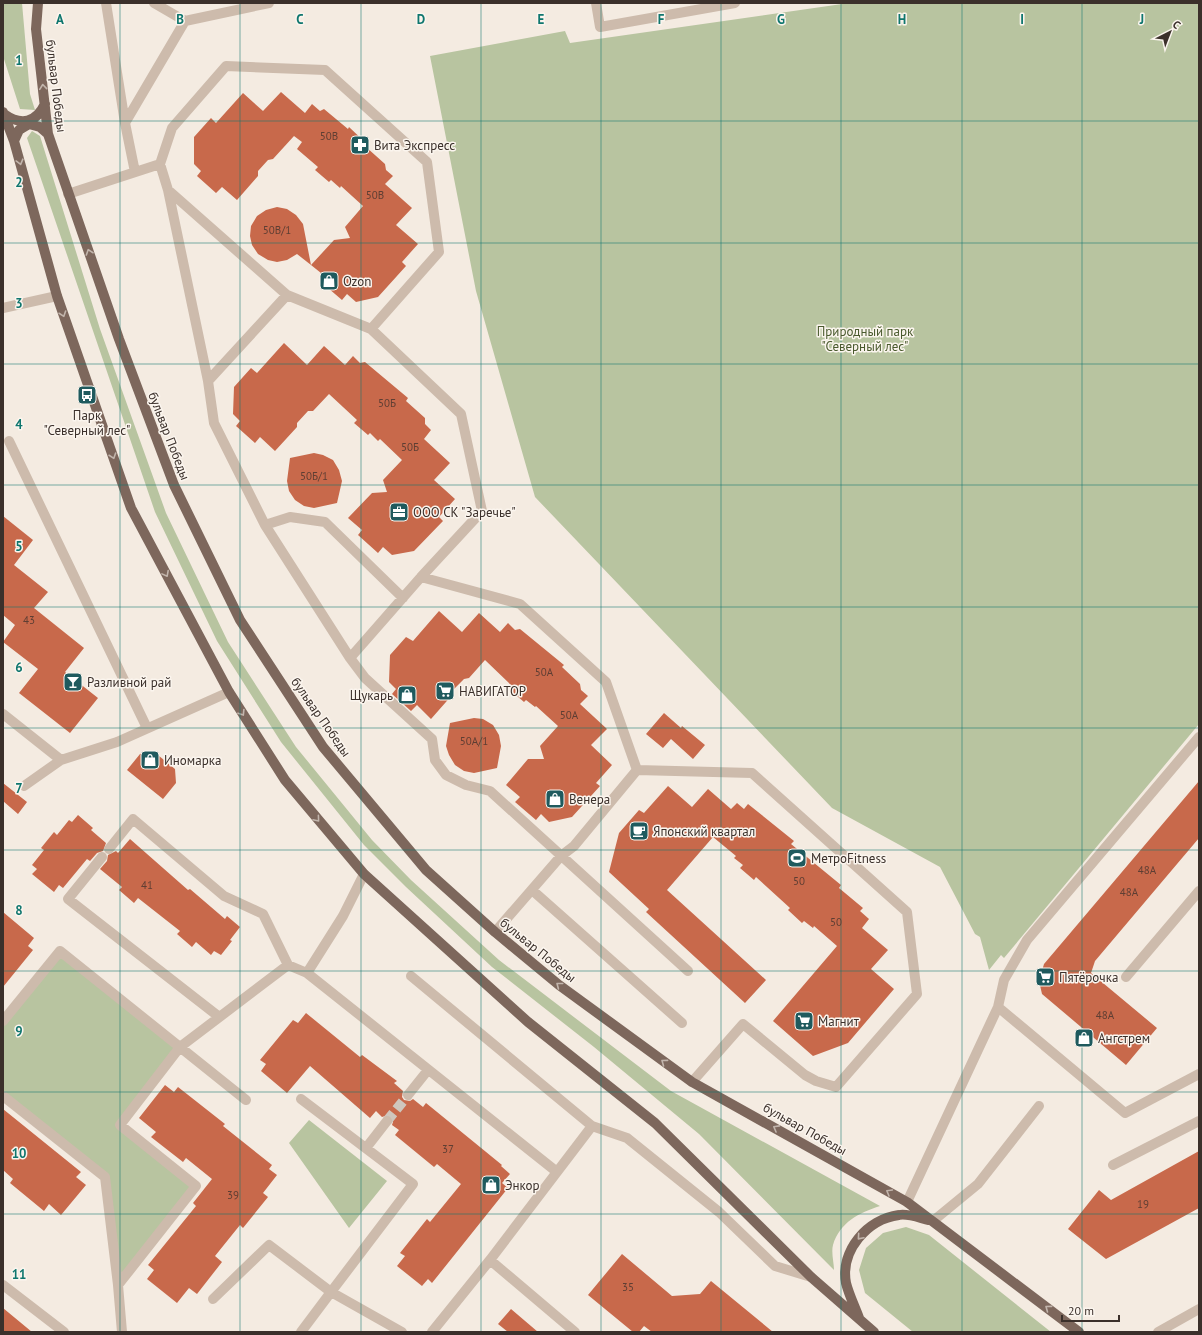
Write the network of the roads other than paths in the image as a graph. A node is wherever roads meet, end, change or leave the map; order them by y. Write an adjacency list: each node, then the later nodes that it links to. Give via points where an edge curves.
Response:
1 (38, 3): 8 (main road, бульвар Победы, one-way to 1, via 36,29)
2 (106, 3): 10 (street)
3 (154, 3): 7 (street)
4 (269, 3): 7 (street)
5 (596, 3): 6 (street, via 600,27)
6 (735, 3)
7 (184, 21): 10 (street)
8 (45, 104): 9 (main road, via 40,113 28,121 11,120); 11 (main road, бульвар Победы)
9 (4, 113): 12 (main road, бульвар Победы)
10 (125, 123): 14 (street)
11 (48, 134): 12 (main road, via 40,127 29,124 19,130); 16 (main road, бульвар Победы)
12 (14, 141): 18 (main road, бульвар Победы, one-way to 18)
13 (160, 164): 14 (street); 15 (street); 20 (street, via 172,128 226,66 325,70 427,162 438,252)
14 (135, 172): 16 (street)
15 (168, 190): 17 (street); 21 (street)
16 (68, 194): 40 (main road, бульвар Победы, one-way to 16, via 426,870 323,747 240,620 174,485 118,339)
17 (287, 295): 20 (street); 21 (street)
18 (57, 296): 19 (street); 27 (main road, бульвар Победы, one-way to 27, via 131,508)
19 (3, 308)
20 (371, 329): 24 (street, via 461,414 482,511)
21 (208, 381): 23 (street, via 214,423)
22 (5, 442): 29 (street)
23 (265, 525): 25 (street, via 290,517 325,522); 26 (street)
24 (421, 577): 25 (street); 32 (street, via 520,604 606,682)
25 (403, 598): 26 (street)
26 (350, 658): 35 (street, via 365,678 432,739 435,760 446,775 466,785 490,791)
27 (229, 692): 29 (street); 37 (main road, бульвар Победы, one-way to 37, via 284,780)
28 (3, 714): 31 (street)
29 (147, 728): 31 (street, via 117,742)
30 (1199, 737): 46 (street, via 1027,940 1004,980)
31 (61, 760): 33 (street)
32 (637, 770): 35 (street, via 574,846); 53 (street, via 752,773 907,912 917,994 836,1087 805,1075 743,1024)
33 (24, 786)
34 (109, 849): 41 (street, via 133,819 224,896 263,914)
35 (561, 856): 38 (street); 42 (street)
36 (102, 857): 47 (street, via 68,899)
37 (364, 874): 43 (street, via 343,916); 68 (main road, бульвар Победы, via 528,1022 655,1123)
38 (532, 890): 40 (street); 49 (street)
39 (1199, 891): 45 (street)
40 (495, 932): 53 (main road, бульвар Победы, one-way to 40, via 559,985)
41 (288, 964): 43 (street); 47 (street)
42 (688, 971)
43 (307, 973): 51 (street)
44 (411, 976): 61 (street)
45 (1126, 977)
46 (998, 1007): 52 (street, via 1125,1113); 65 (street)
47 (218, 1016): 50 (street)
48 (3, 1021): 50 (street, via 60,951)
49 (682, 1023)
50 (180, 1047): 57 (street); 70 (street, via 120,1125 196,1186)
51 (428, 1070): 54 (street); 64 (street)
52 (1199, 1074)
53 (692, 1082): 65 (main road, бульвар Победы, one-way to 53)
54 (408, 1095)
55 (3, 1096): 70 (street, via 105,1177)
56 (301, 1099): 62 (street)
57 (246, 1100)
58 (1039, 1106): 66 (street, via 978,1184)
59 (387, 1121): 62 (street)
60 (1199, 1121): 63 (street)
61 (592, 1126): 64 (street); 68 (street, via 627,1138 719,1212 775,1266)
62 (366, 1148): 71 (street, via 414,1184)
63 (1113, 1165)
64 (556, 1172): 67 (street)
65 (907, 1202): 66 (main road, бульвар Победы)
66 (933, 1221): 74 (main road, бульвар Победы, one-way to 74, via 900,1214 881,1219 852,1245 846,1263 846,1282); 82 (main road, бульвар Победы, one-way to 66)
67 (490, 1260): 79 (street); 80 (street)
68 (812, 1277): 74 (main road, бульвар Победы)
69 (3, 1285): 75 (street)
70 (118, 1285): 76 (street)
71 (332, 1292): 72 (street, via 269,1245); 77 (street); 78 (street)
72 (213, 1299)
73 (1199, 1309): 83 (street)
74 (860, 1320): 81 (main road, бульвар Победы)
75 (64, 1332)
76 (122, 1332)
77 (301, 1332)
78 (402, 1332)
79 (432, 1332)
80 (575, 1332)
81 (874, 1332)
82 (1079, 1332)
83 (1158, 1332)

